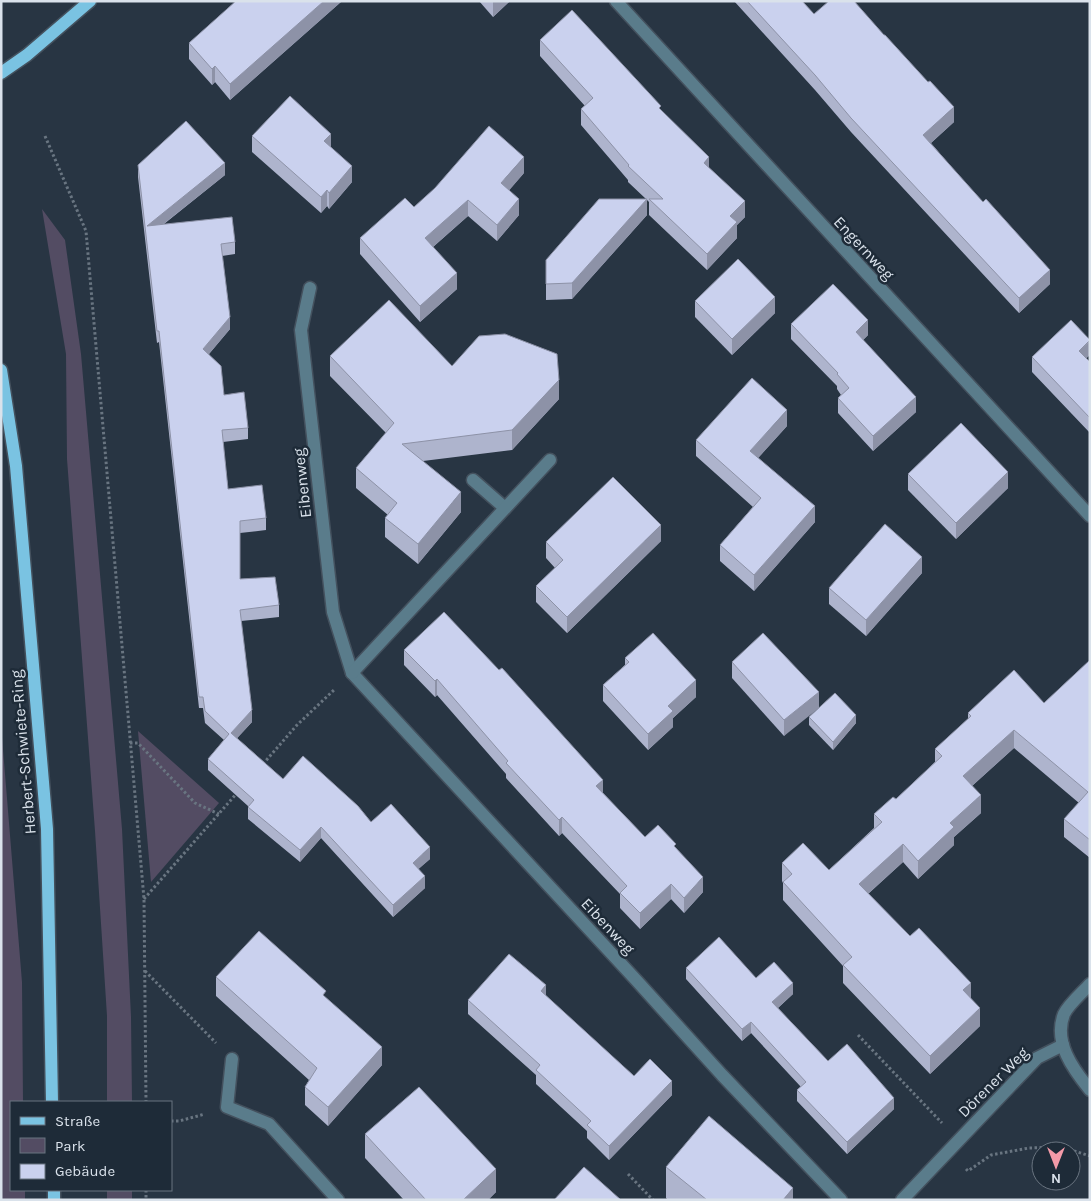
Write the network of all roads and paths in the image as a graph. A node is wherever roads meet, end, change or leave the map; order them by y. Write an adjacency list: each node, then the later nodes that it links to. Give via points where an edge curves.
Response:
1 (90, 1): 3 (main road)
2 (616, 1): 10 (street, Engernweg)
3 (1, 73)
4 (45, 136): 12 (path, via 86,231)
5 (310, 288): 11 (street, Eibenweg, via 301,330 333,612)
6 (1, 370): 23 (main road, Herbert-Schwiete-Ring, via 16,466 46,829)
7 (550, 460): 9 (street)
8 (473, 480): 9 (street)
9 (505, 508): 11 (street)
10 (1090, 516)
11 (352, 673): 13 (path, via 297,725); 33 (street, Eibenweg)
12 (130, 742): 15 (path, via 138,742 195,803); 16 (path)
13 (258, 769)
14 (239, 791): 15 (path)
15 (219, 814): 16 (path)
16 (144, 899): 17 (path)
17 (145, 971): 21 (path); 24 (path)
18 (1090, 984): 20 (street, via 1064,1013 1060,1029)
19 (858, 1035): 27 (path)
20 (1063, 1045): 22 (street, via 1067,1057); 27 (street, Dörener Weg, via 1037,1058)
21 (232, 1059): 31 (street, via 227,1107 270,1124)
22 (1090, 1090)
23 (52, 1101)
24 (146, 1101)
25 (172, 1121): 26 (path)
26 (179, 1121)
27 (958, 1140): 28 (street, Dörener Weg)
28 (946, 1152): 29 (path, via 968,1171 991,1155 1029,1148 1062,1148); 34 (street, Dörener Weg)
29 (1090, 1156)
30 (628, 1174): 32 (path)
31 (338, 1200)
32 (653, 1200)
33 (841, 1200)
34 (902, 1200)

